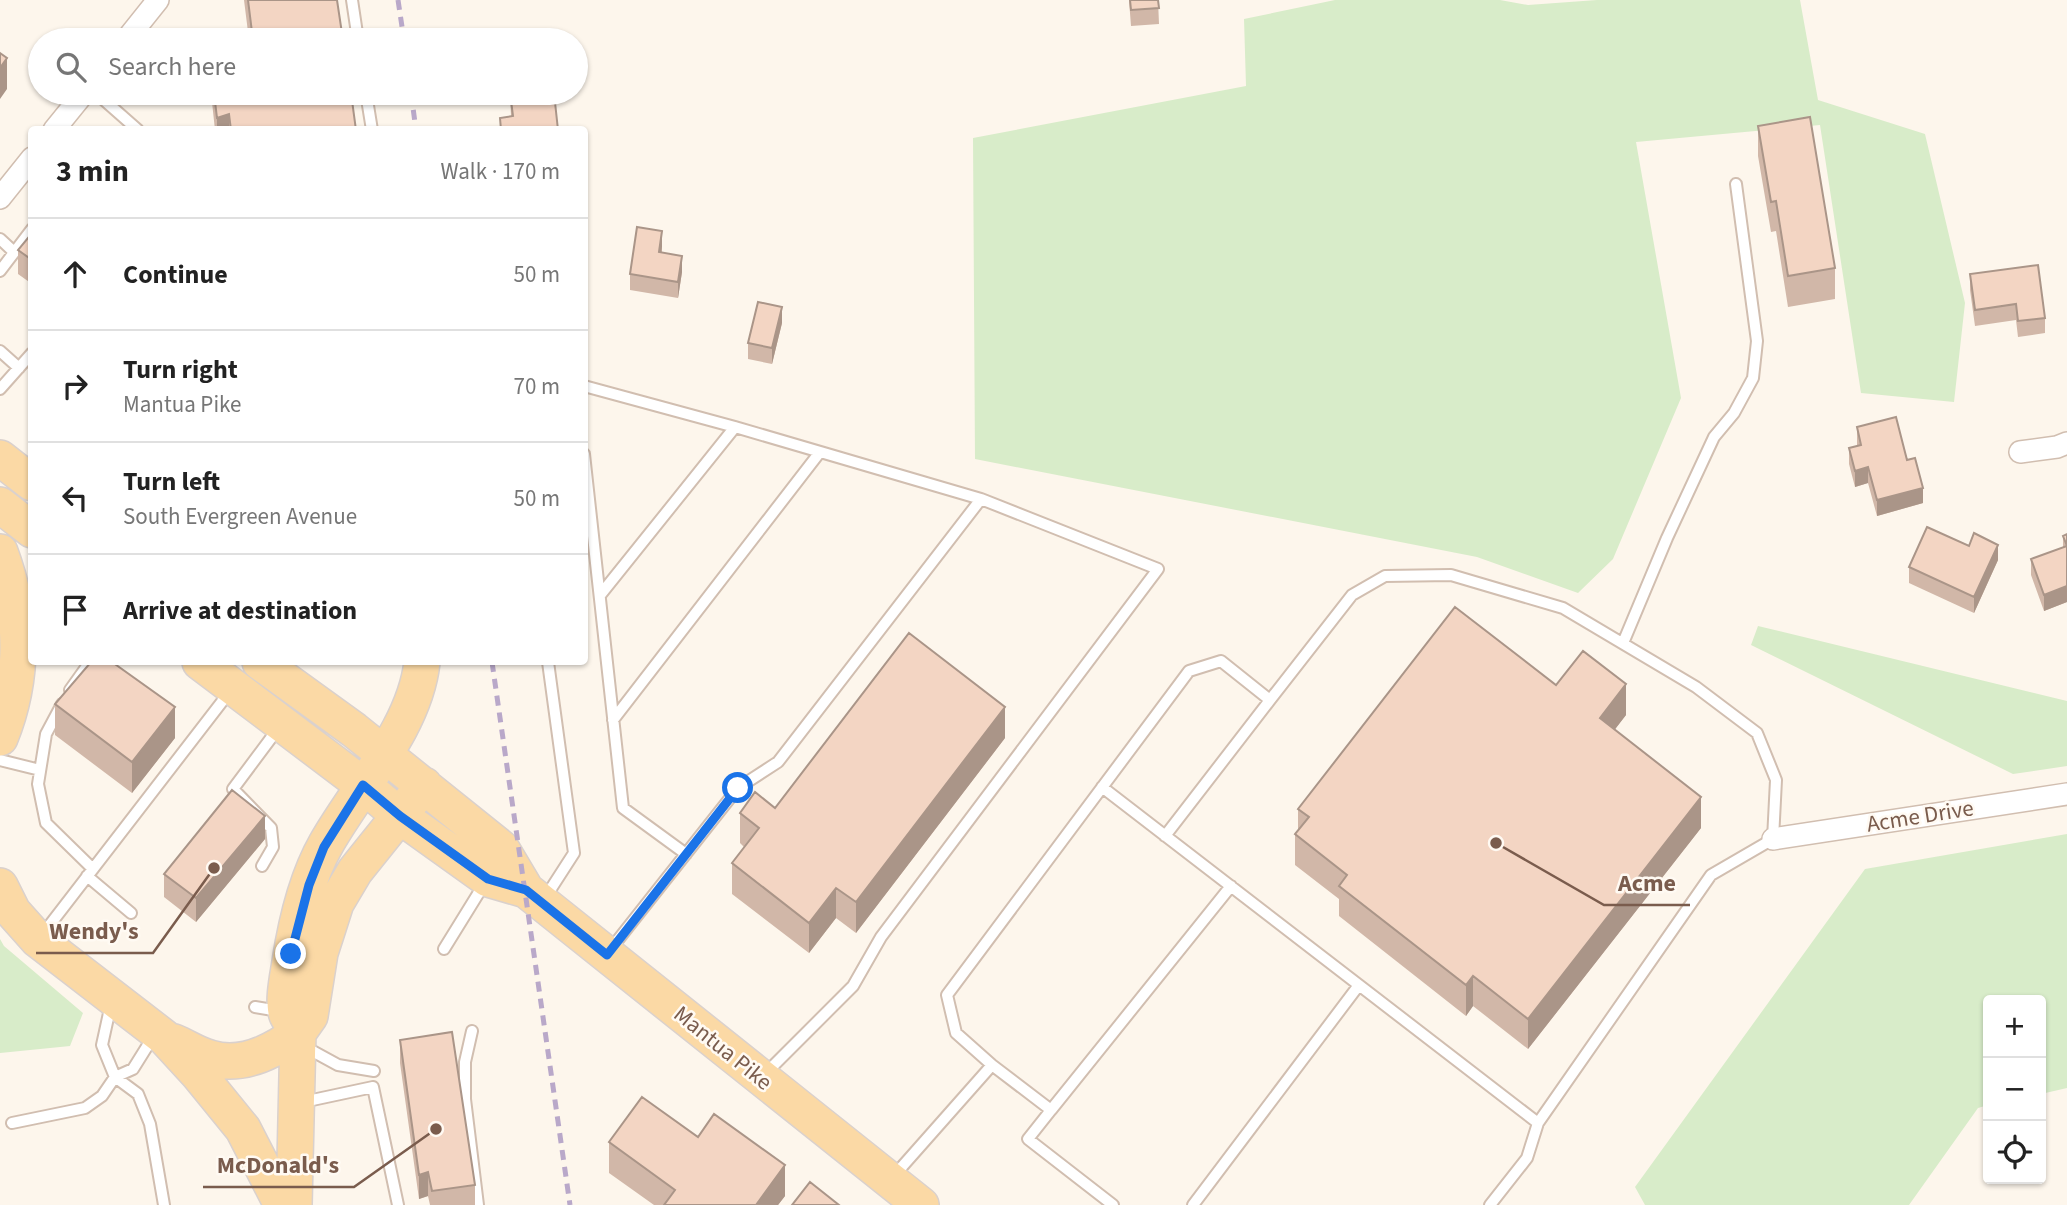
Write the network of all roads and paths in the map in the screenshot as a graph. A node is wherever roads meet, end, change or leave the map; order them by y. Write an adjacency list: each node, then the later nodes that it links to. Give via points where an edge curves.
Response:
1 (158, 0): 3 (street)
2 (352, 0): 4 (lane)
3 (136, 28)
4 (356, 28)
5 (74, 105): 8 (street)
6 (110, 105): 9 (lane)
7 (368, 105): 10 (lane)
8 (57, 126)
9 (133, 126)
10 (371, 126)
11 (28, 163): 13 (street)
12 (1736, 184): 35 (lane, via 1757,341 1753,378 1734,414 1714,437)
13 (0, 198)
14 (28, 234): 16 (lane)
15 (0, 239): 16 (lane)
16 (14, 252): 17 (lane)
17 (0, 271)
18 (0, 351): 20 (lane)
19 (28, 358): 20 (lane)
20 (19, 368): 22 (lane)
21 (588, 387): 23 (lane)
22 (0, 389)
23 (735, 427): 25 (lane); 34 (lane)
24 (2067, 443): 26 (street)
25 (820, 452): 30 (lane); 44 (lane)
26 (2021, 452)
27 (0, 458): 28 (main road)
28 (28, 480)
29 (588, 487): 34 (lane)
30 (981, 499): 58 (lane, via 778,762 738,788); 77 (lane, via 1158,569 881,937 853,986)
31 (0, 505): 32 (main road)
32 (28, 527)
33 (0, 552): 47 (main road, via 12,584 19,633 15,693)
34 (601, 594): 44 (lane)
35 (1623, 643): 43 (lane, via 1563,608 1451,575 1385,576 1352,595); 57 (lane, via 1696,687 1756,733 1776,780)
36 (88, 665): 50 (lane, via 46,734)
37 (204, 665): 42 (main road, Mantua Pike)
38 (264, 665): 46 (main road, Mantua Pike)
39 (300, 665): 46 (main road)
40 (421, 665): 48 (main road, via 412,703)
41 (548, 665): 64 (lane, via 573,853)
42 (233, 687): 45 (main road, Mantua Pike); 60 (lane)
43 (1270, 700): 53 (lane, via 1221,662 1189,671); 56 (lane)
44 (613, 720): 58 (lane, via 623,808)
45 (281, 724): 51 (main road, Mantua Pike); 59 (lane, via 233,789 271,828 273,847)
46 (354, 730): 48 (main road, Mantua Pike)
47 (0, 738)
48 (385, 756): 51 (main road); 52 (main road, Mantua Pike)
49 (0, 760): 50 (lane)
50 (40, 770): 60 (lane, via 38,784 46,824)
51 (363, 785): 55 (main road, Mantua Pike); 71 (main road, via 324,847 309,885 291,954)
52 (424, 785): 55 (main road); 64 (main road, Mantua Pike, via 501,848)
53 (1102, 788): 56 (lane); 74 (lane, via 947,995 956,1033)
54 (2067, 794): 57 (street, Acme Drive)
55 (400, 816): 61 (main road, Mantua Pike); 71 (main road, via 355,871 336,903 320,953 310,1016)
56 (1165, 836): 63 (lane)
57 (1773, 839): 81 (lane, via 1711,875)
58 (686, 854): 68 (lane)
59 (262, 866)
60 (90, 873): 65 (lane); 66 (lane)
61 (488, 879): 64 (main road, Mantua Pike); 67 (lane)
62 (0, 886): 66 (main road, via 13,912)
63 (1231, 886): 69 (lane); 79 (lane)
64 (534, 897): 68 (main road, Mantua Pike)
65 (131, 913)
66 (38, 940): 70 (main road)
67 (444, 949)
68 (607, 955): 77 (main road, Mantua Pike)
69 (1359, 985): 81 (lane); 89 (lane)
70 (113, 998): 73 (main road); 76 (lane, via 102,1045)
71 (284, 1024): 73 (main road, via 282,1045 264,1054 228,1060 211,1059); 75 (lane, via 338,1065); 78 (main road)
72 (472, 1031): 86 (lane, via 465,1062 465,1099)
73 (161, 1035): 76 (lane, via 133,1069); 83 (main road, via 243,1129)
74 (992, 1065): 79 (lane); 82 (lane)
75 (374, 1071)
76 (115, 1077): 80 (lane, via 102,1096 85,1108); 84 (lane, via 138,1094 150,1124)
77 (761, 1078): 82 (main road, Mantua Pike)
78 (297, 1104): 83 (main road); 85 (lane, via 373,1087)
79 (1051, 1110): 88 (lane, via 1028,1139)
80 (12, 1123)
81 (1538, 1123): 90 (lane, via 1527,1158)
82 (890, 1181): 87 (main road, Mantua Pike)
83 (279, 1199)
84 (164, 1205)
85 (398, 1205)
86 (478, 1205)
87 (921, 1205)
88 (1113, 1205)
89 (1193, 1205)
90 (1490, 1205)

